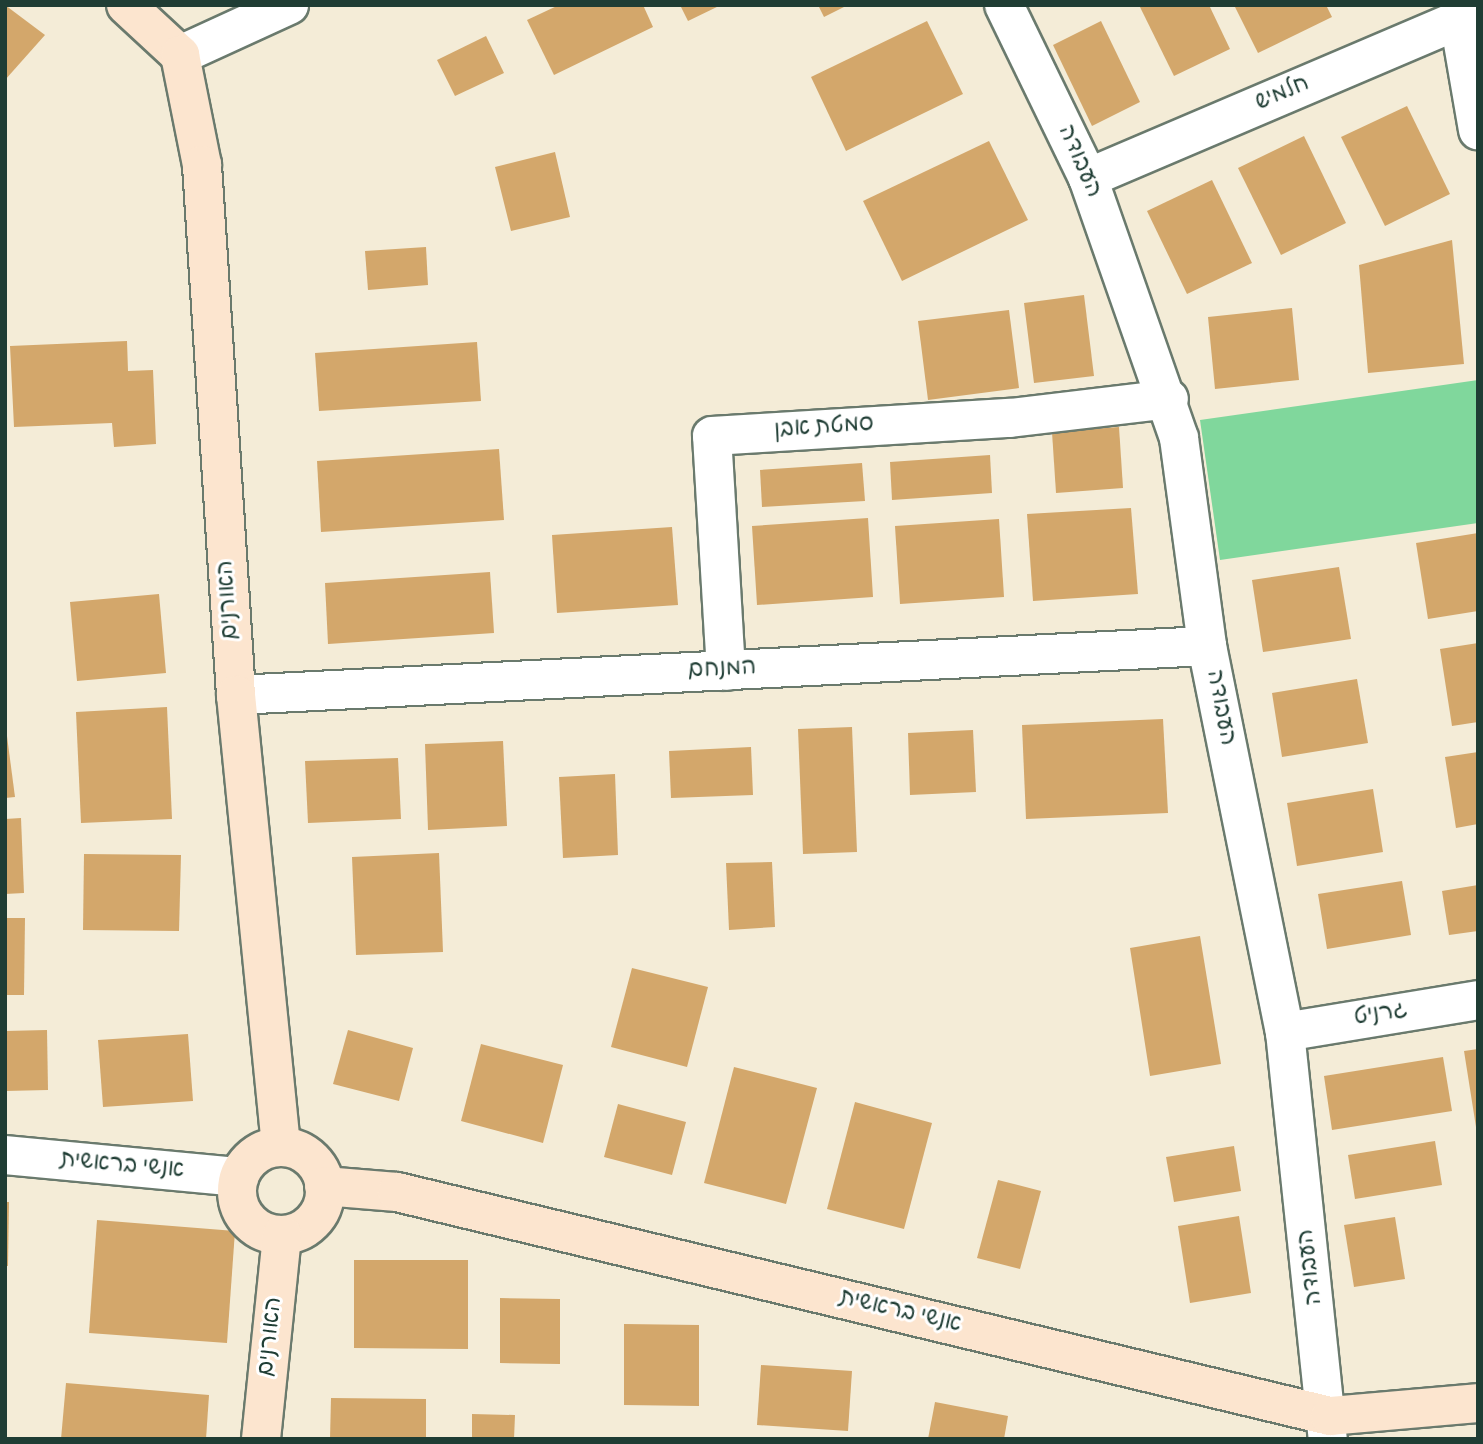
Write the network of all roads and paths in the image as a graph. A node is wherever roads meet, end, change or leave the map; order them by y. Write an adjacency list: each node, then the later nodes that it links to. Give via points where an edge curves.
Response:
1 (126, 5): 5 (street)
2 (289, 5): 5 (street)
3 (1004, 5): 7 (street, העבודה)
4 (1468, 16): 6 (street); 7 (street, חלמיש)
5 (180, 55): 11 (street, האורנים, via 202,165)
6 (1478, 131)
7 (1088, 178): 8 (street, העבודה)
8 (1169, 399): 9 (street, העבודה); 10 (street, סמטת אבן, via 1010,418 712,436)
9 (1207, 646): 10 (street, המנחם); 13 (street, העבודה)
10 (726, 671): 11 (street, המנחם)
11 (236, 695): 14 (street, האורנים)
12 (1478, 1000): 13 (street, גרניט)
13 (1284, 1032): 20 (street, העבודה)
14 (281, 1147): 16 (street, via 257,1154); 17 (street, via 309,1157)
15 (5, 1155): 16 (street, אנשי בראשית)
16 (239, 1177): 18 (street, via 236,1192 247,1220)
17 (324, 1186): 18 (street, via 314,1220); 20 (street, אנשי בראשית, via 397,1192)
18 (282, 1235): 21 (street, האורנים)
19 (1478, 1404): 20 (street, אנשי בראשית)
20 (1329, 1427)
21 (261, 1439)

